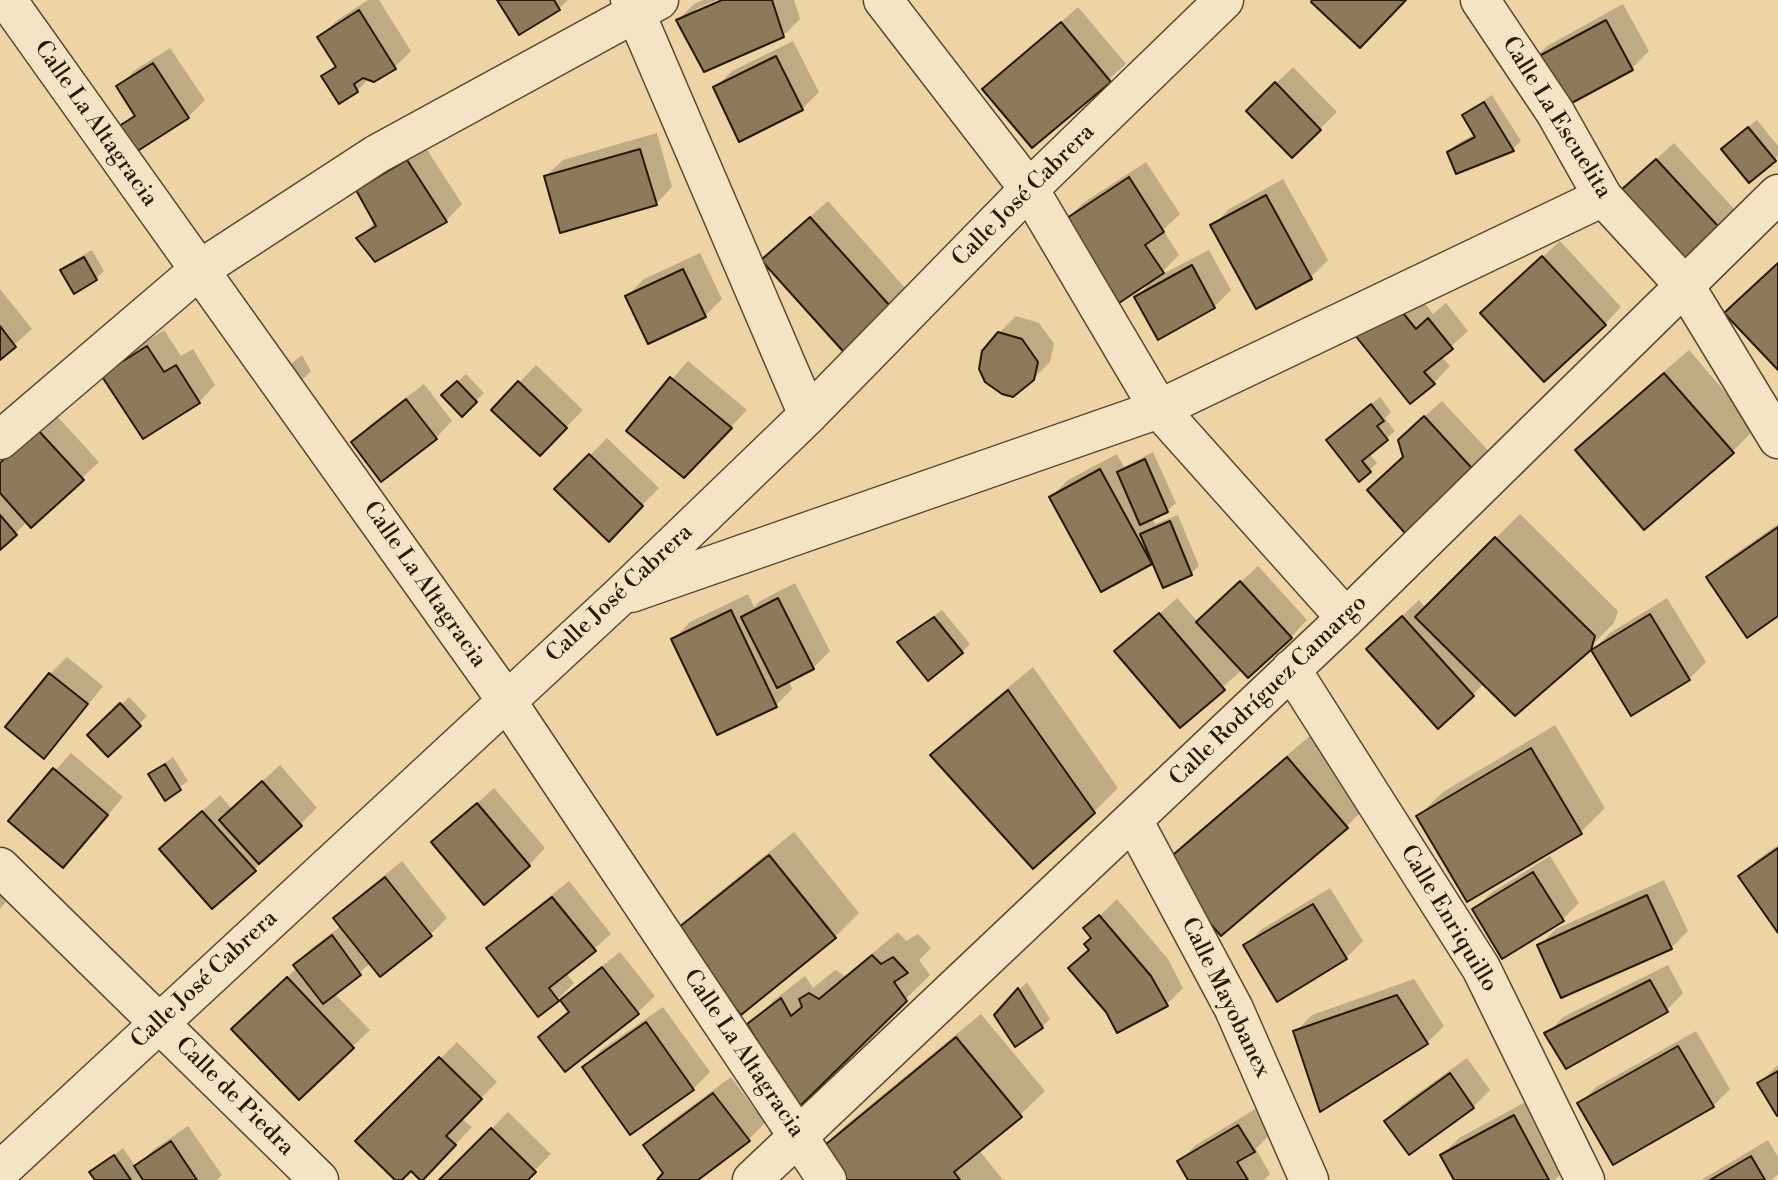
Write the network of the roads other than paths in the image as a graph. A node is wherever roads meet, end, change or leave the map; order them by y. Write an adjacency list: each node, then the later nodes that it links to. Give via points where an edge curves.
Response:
1 (7, 0): 9 (street, Calle La Altagracia)
2 (883, 0): 6 (street)
3 (1224, 0): 6 (street, Calle José Cabrera)
4 (1480, 0): 8 (street, Calle La Escuelita, via 1555,112)
5 (641, 5): 9 (street, via 377,154); 12 (street)
6 (1029, 189): 11 (street); 12 (street, Calle José Cabrera)
7 (1778, 194): 10 (street, Calle Rodríguez Camargo)
8 (1603, 197): 10 (street, Calle La Escuelita); 11 (street)
9 (199, 270): 14 (street); 18 (street, Calle La Altagracia)
10 (1685, 286): 13 (street, Calle La Escuelita); 16 (street, Calle Rodríguez Camargo)
11 (1159, 409): 15 (street); 16 (street)
12 (808, 415): 15 (street, Calle José Cabrera)
13 (1778, 439)
14 (0, 440)
15 (619, 597): 18 (street, Calle José Cabrera)
16 (1346, 618): 17 (street, Calle Rodríguez Camargo)
17 (1291, 669): 19 (street, Calle Rodríguez Camargo); 28 (street, Calle Enriquillo, via 1481,968)
18 (506, 700): 21 (street, Calle José Cabrera); 22 (street, Calle La Altagracia)
19 (1133, 820): 22 (street, Calle Rodríguez Camargo); 27 (street, Calle Mayobanex, via 1234,1009)
20 (0, 867): 21 (street, Calle de Piedra)
21 (159, 1023): 23 (street, Calle José Cabrera); 24 (street, Calle de Piedra)
22 (798, 1136): 25 (street, Calle Rodríguez Camargo); 26 (street, Calle La Altagracia)
23 (0, 1171)
24 (319, 1180)
25 (752, 1180)
26 (827, 1180)
27 (1309, 1180)
28 (1585, 1180)

